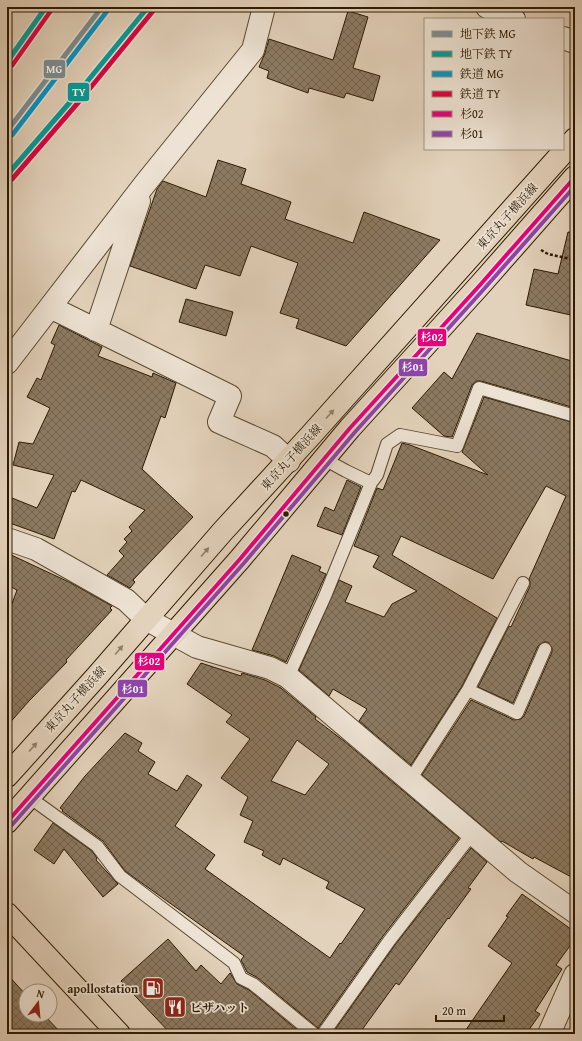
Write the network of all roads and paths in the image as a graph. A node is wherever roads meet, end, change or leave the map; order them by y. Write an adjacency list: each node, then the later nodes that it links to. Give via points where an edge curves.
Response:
1 (264, 7): 8 (street, via 253,50)
2 (487, 7): 3 (street)
3 (512, 18)
4 (564, 38): 5 (street)
5 (575, 42)
6 (575, 139): 16 (main road, 東京丸子横浜線, one-way to 6)
7 (575, 177): 9 (main road, 東京丸子横浜線)
8 (144, 185): 11 (street); 12 (street)
9 (521, 238): 10 (path, via 548,254); 15 (main road, 東京丸子横浜線)
10 (575, 260)
11 (50, 307): 12 (street); 13 (street)
12 (96, 330): 16 (street, via 230,396 219,422 273,446)
13 (7, 363)
14 (575, 416): 17 (lane, via 479,388 457,446 400,435 387,444 377,475)
15 (324, 459): 17 (lane); 21 (main road, 東京丸子横浜線)
16 (288, 461): 20 (main road, 東京丸子横浜線, one-way to 16)
17 (371, 483): 23 (lane, via 325,596)
18 (7, 539): 20 (street, via 36,549 126,600)
19 (523, 583): 24 (lane)
20 (146, 619): 21 (street); 25 (main road, 東京丸子横浜線, one-way to 20)
21 (173, 634): 23 (street, via 197,647 270,668); 27 (main road, 東京丸子横浜線)
22 (545, 649): 24 (lane, via 517,713)
23 (288, 677): 26 (street)
24 (468, 690): 26 (lane)
25 (7, 776)
26 (410, 780): 29 (street)
27 (29, 797): 28 (main road, 東京丸子横浜線); 34 (lane, via 97,846 120,876 234,963 241,978 253,984)
28 (7, 822)
29 (472, 834): 30 (street, via 518,872); 35 (lane, via 389,941)
30 (575, 912)
31 (7, 914): 33 (main road)
32 (575, 975): 36 (street)
33 (119, 1034)
34 (314, 1034)
35 (323, 1034)
36 (549, 1034)

